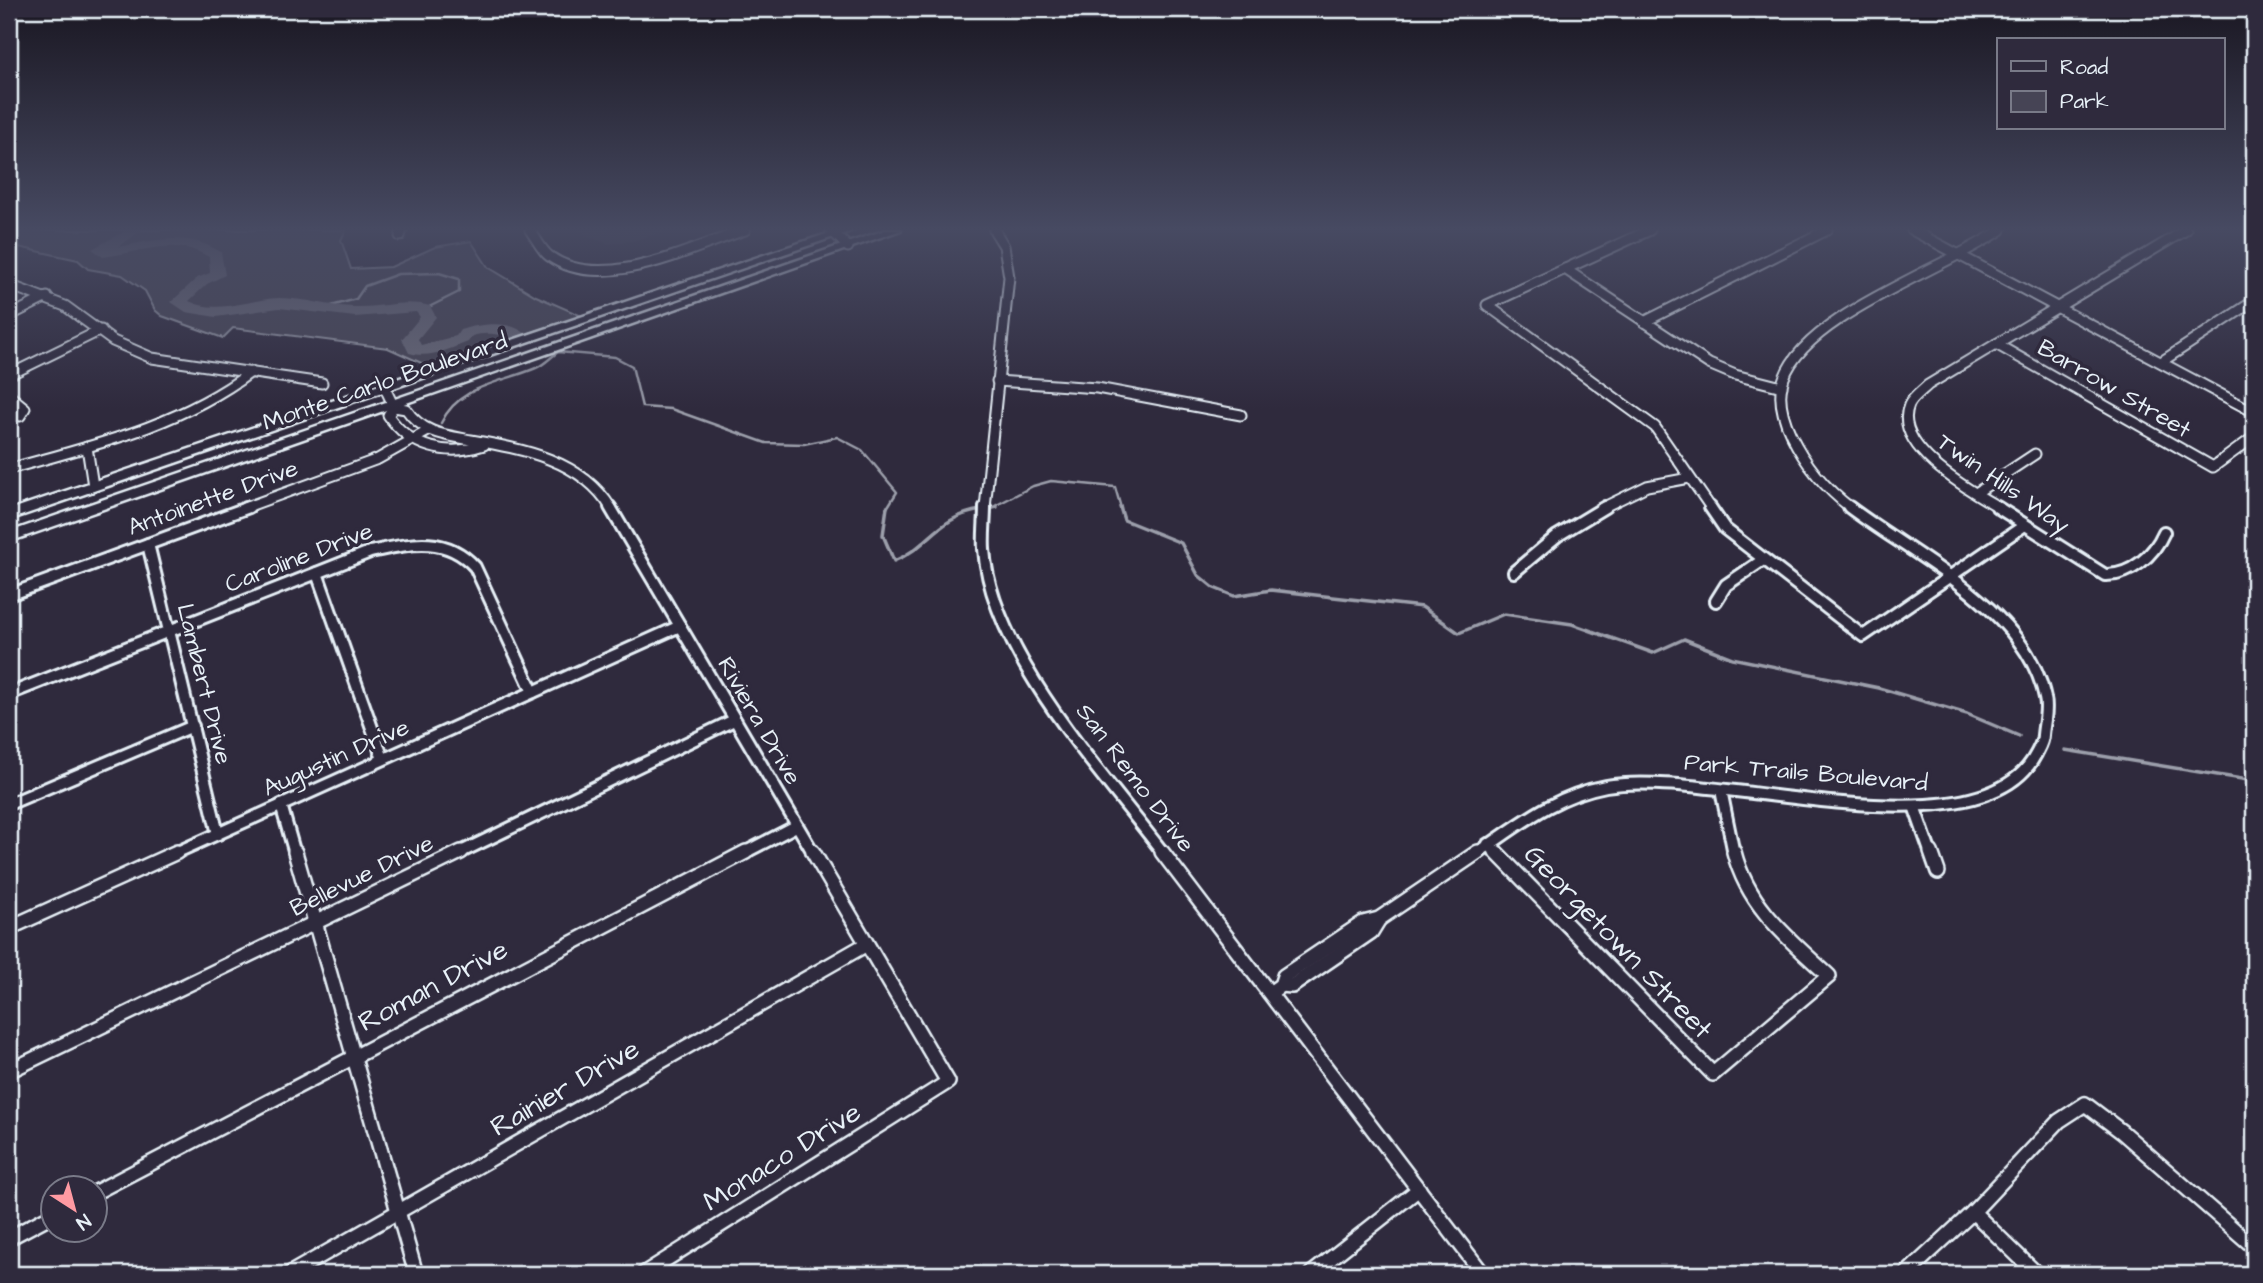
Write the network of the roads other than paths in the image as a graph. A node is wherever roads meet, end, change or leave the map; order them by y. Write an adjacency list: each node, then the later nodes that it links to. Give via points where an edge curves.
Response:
1 (24, 290): 11 (street)
2 (666, 290): 23 (main road, Monte Carlo Boulevard)
3 (725, 290): 26 (main road, Monte Carlo Boulevard)
4 (1008, 290): 21 (street, San Remo Drive)
5 (1520, 290): 37 (street, via 1487,305 1655,426)
6 (1596, 290): 15 (street)
7 (1708, 290): 15 (street)
8 (1897, 290): 24 (street, Park Trails Boulevard, via 1811,337 1792,358)
9 (2026, 290): 13 (street)
10 (2086, 290): 13 (street, Twin Hills Way)
11 (47, 297): 14 (street); 16 (street)
12 (2254, 301): 18 (street)
13 (2058, 307): 17 (street, Twin Hills Way); 18 (street)
14 (9, 316)
15 (1644, 322): 24 (street, via 1709,364)
16 (101, 330): 19 (street, via 152,358); 20 (street)
17 (1996, 344): 31 (street, Barrow Street, via 2213,467); 39 (street, Twin Hills Way, via 1922,389 1906,412 1909,431 1922,452)
18 (2161, 362): 27 (street)
19 (251, 372): 22 (street); 34 (street, via 200,408)
20 (9, 375)
21 (997, 381): 28 (street, via 1088,387); 69 (street, San Remo Drive, via 984,505 984,551 992,594 1008,635 1032,679)
22 (322, 383)
23 (384, 386): 26 (street, Riviera Drive); 38 (main road, Monte Carlo Boulevard)
24 (1782, 387): 48 (street, Park Trails Boulevard, via 1787,425 1822,481 1870,524)
25 (9, 395): 29 (street, via 24,408)
26 (393, 405): 30 (street, Riviera Drive, via 406,409); 32 (street, Riviera Drive, via 388,415 392,423); 43 (main road, Monte Carlo Boulevard)
27 (2254, 412)
28 (1241, 415)
29 (20, 416)
30 (428, 431): 32 (street, Antoinette Drive); 33 (street, Riviera Drive)
31 (2254, 438)
32 (413, 440): 33 (street, Riviera Drive, via 449,451); 44 (street, Antoinette Drive, via 378,459)
33 (484, 445): 51 (street, Riviera Drive, via 546,457 594,485)
34 (87, 447): 36 (street); 38 (street)
35 (2035, 454): 39 (street)
36 (9, 469)
37 (1689, 478): 45 (street, via 1725,529); 46 (street, via 1638,491 1540,547)
38 (93, 486): 40 (main road, Monte Carlo Boulevard)
39 (1976, 493): 41 (street, Twin Hills Way)
40 (9, 515)
41 (2025, 525): 42 (street, Twin Hills Way, via 2111,576 2122,575 2157,547); 48 (street)
42 (2164, 532)
43 (9, 537)
44 (148, 544): 49 (street, Antoinette Drive); 52 (street, Lambert Drive)
45 (1763, 561): 48 (street, via 1863,636); 50 (street, via 1731,580)
46 (1514, 572)
47 (317, 573): 52 (street, Caroline Drive); 53 (street, Caroline Drive, via 402,544 430,543 455,550 475,567); 57 (street)
48 (1949, 578): 61 (street, Park Trails Boulevard, via 1987,606 2029,657 2046,702 2046,728 2040,751 2030,765 1994,794 1956,804)
49 (9, 595)
50 (1716, 601)
51 (680, 626): 53 (street, Augustin Drive); 55 (street, Riviera Drive)
52 (169, 631): 54 (street, Caroline Drive); 56 (street, Lambert Drive)
53 (533, 692): 57 (street, Augustin Drive)
54 (9, 694)
55 (734, 720): 62 (street, Riviera Drive); 66 (street, Bellevue Drive)
56 (193, 726): 59 (street); 63 (street, Lambert Drive)
57 (383, 759): 60 (street, Augustin Drive)
58 (1721, 790): 61 (street, Park Trails Boulevard); 64 (street, Park Trails Boulevard, via 1634,784 1589,789 1556,800); 64 (street, Georgetown Street, via 1749,892 1765,916 1829,976 1713,1074)
59 (9, 804)
60 (281, 805): 63 (street, Augustin Drive); 66 (street)
61 (1913, 806): 65 (street)
62 (796, 826): 68 (street, Riviera Drive); 70 (street, Roman Drive)
63 (218, 834): 67 (street, Augustin Drive)
64 (1489, 844): 69 (street, Park Trails Boulevard, via 1292,986)
65 (1938, 872)
66 (314, 923): 70 (street); 71 (street, Bellevue Drive)
67 (9, 928)
68 (865, 945): 72 (street, Riviera Drive); 75 (street, Rainier Drive)
69 (1275, 989): 74 (street, San Remo Drive)
70 (353, 1057): 73 (street, Roman Drive); 75 (street)
71 (9, 1070)
72 (948, 1082): 82 (street, Monaco Drive)
73 (108, 1186)
74 (1419, 1189): 83 (street); 84 (street, San Remo Drive)
75 (398, 1212): 80 (street, Rainier Drive); 81 (street)
76 (1973, 1212): 79 (street, via 2059,1121 2085,1104); 85 (street); 86 (street)
77 (38, 1222): 78 (street)
78 (9, 1238)
79 (2254, 1247)
80 (289, 1274)
81 (416, 1274)
82 (643, 1274)
83 (1311, 1274)
84 (1483, 1274)
85 (1906, 1274)
86 (2037, 1274)

